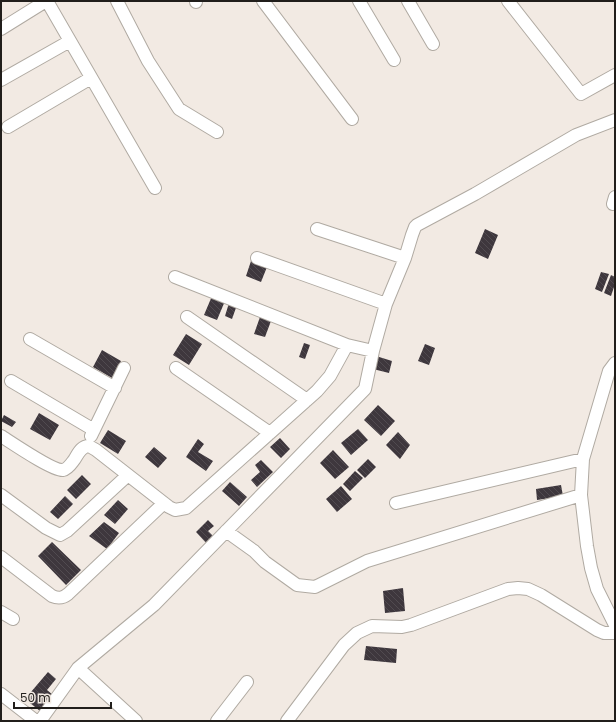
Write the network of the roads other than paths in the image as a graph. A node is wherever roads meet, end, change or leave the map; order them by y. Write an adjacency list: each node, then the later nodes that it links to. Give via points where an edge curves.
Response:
1 (46, 1): 7 (street); 8 (street)
2 (117, 1): 17 (street, via 148,61 179,109)
3 (263, 1): 14 (street)
4 (359, 1): 10 (street)
5 (408, 1): 9 (street)
6 (508, 1): 11 (street, via 581,94)
7 (1, 29)
8 (70, 41): 12 (street); 13 (street)
9 (433, 44)
10 (394, 60)
11 (615, 75)
12 (92, 78): 16 (street); 18 (street)
13 (1, 80)
14 (352, 119)
15 (615, 120): 21 (street, via 576,135 475,194 421,222 415,227)
16 (8, 127)
17 (217, 132)
18 (155, 188)
19 (317, 229): 21 (street)
20 (257, 258): 23 (street)
21 (405, 258): 23 (street)
22 (175, 278): 26 (street)
23 (386, 304): 27 (street)
24 (187, 317): 33 (street)
25 (30, 339): 32 (street)
26 (347, 345): 27 (street); 33 (street, via 330,376)
27 (373, 351): 44 (street, via 365,389)
28 (615, 363): 38 (street, via 610,371)
29 (124, 368): 32 (street)
30 (176, 368): 35 (street)
31 (11, 381): 34 (street)
32 (115, 388): 34 (street)
33 (307, 400): 35 (street)
34 (94, 430): 37 (street)
35 (270, 433): 42 (street, via 186,508 175,510)
36 (1, 436): 37 (street, via 51,467 61,470 66,469)
37 (86, 446): 39 (street, via 96,450)
38 (583, 459): 41 (street); 43 (street)
39 (128, 475): 40 (street, via 60,535 46,528); 42 (street)
40 (1, 495)
41 (581, 496): 44 (street, via 367,561 315,587 297,585); 48 (street, via 591,568 597,588)
42 (164, 503): 45 (street, via 63,598 52,596)
43 (396, 503)
44 (226, 531): 50 (street, via 154,605)
45 (1, 557)
46 (1, 612): 47 (street)
47 (13, 619)
48 (615, 625)
49 (615, 633): 57 (street, via 597,630 528,589 508,589 411,625 372,626 357,633 344,645)
50 (78, 668): 54 (street); 55 (street)
51 (248, 682): 56 (street)
52 (1, 694): 53 (street)
53 (36, 721)
54 (40, 721)
55 (136, 721)
56 (217, 721)
57 (287, 721)

